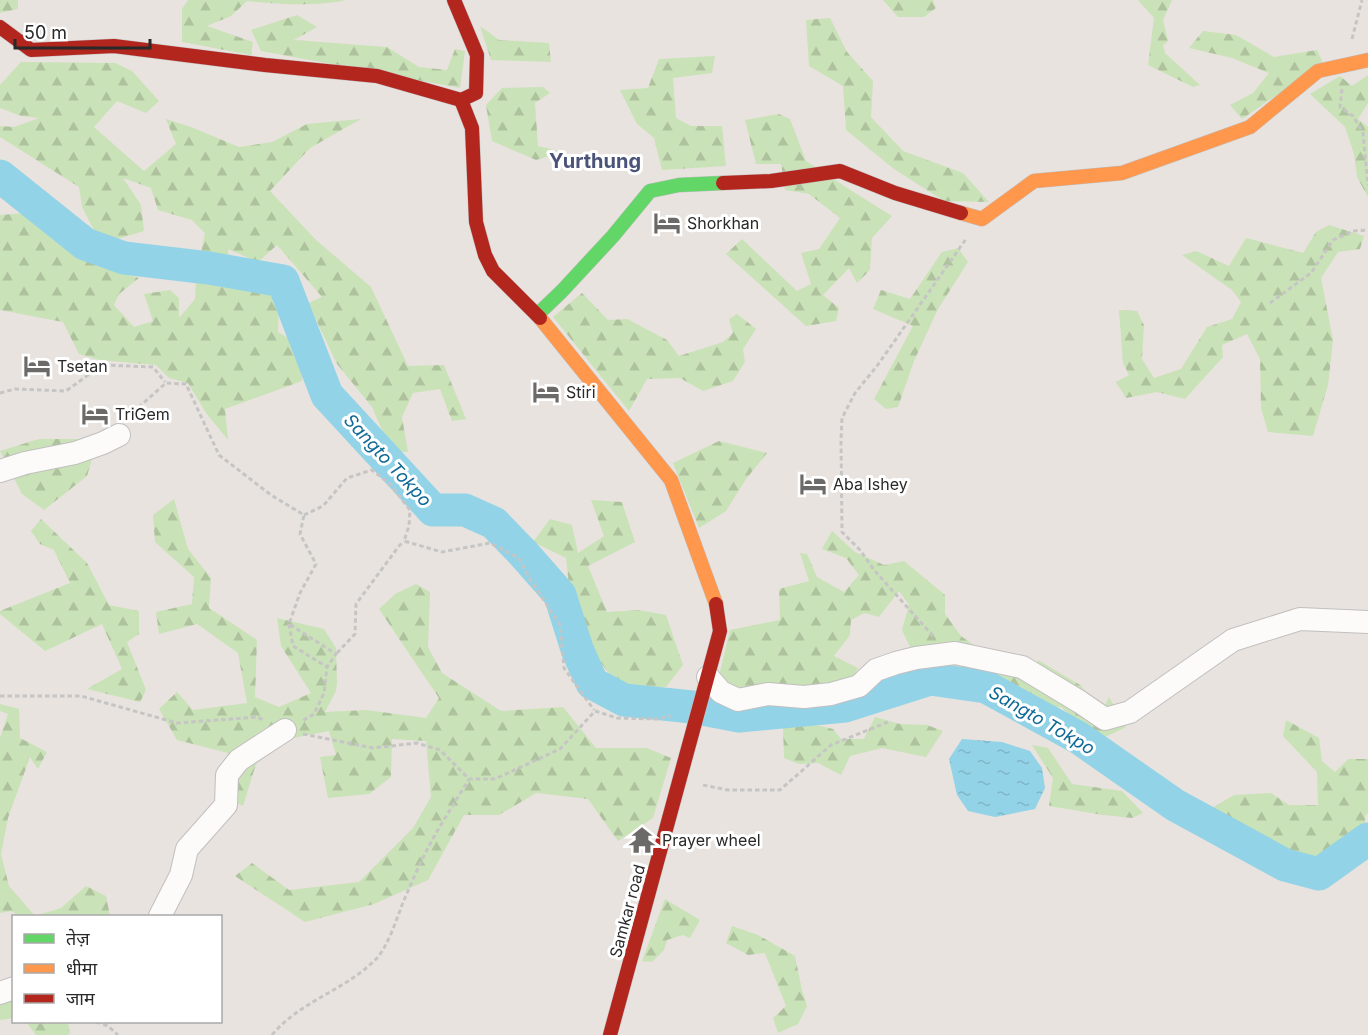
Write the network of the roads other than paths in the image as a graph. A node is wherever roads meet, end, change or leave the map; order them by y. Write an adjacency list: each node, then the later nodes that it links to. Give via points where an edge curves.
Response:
1 (454, 0): 4 (street, via 477,55 476,93)
2 (0, 27): 4 (street, via 31,50 114,46 377,76)
3 (1368, 60): 5 (street, via 1318,71 1250,127 1122,173 1034,181 982,219 895,193 840,171 771,181 678,185 650,191 613,237)
4 (460, 100): 5 (street, Samkar road, via 472,128 476,222 485,255 493,272)
5 (537, 315): 9 (street, Samkar road, via 671,480 716,603 720,631)
6 (119, 435): 7 (street, via 75,453)
7 (0, 471)
8 (1368, 622): 9 (street, via 1300,619 1233,640 1130,712 1105,719 1022,667 955,652 896,663 876,670 859,686 831,694 768,694 738,700)
9 (706, 685): 12 (street, Samkar road)
10 (285, 730): 11 (street, via 239,760 227,775 226,805 187,849 181,875)
11 (161, 915)
12 (610, 1035)

